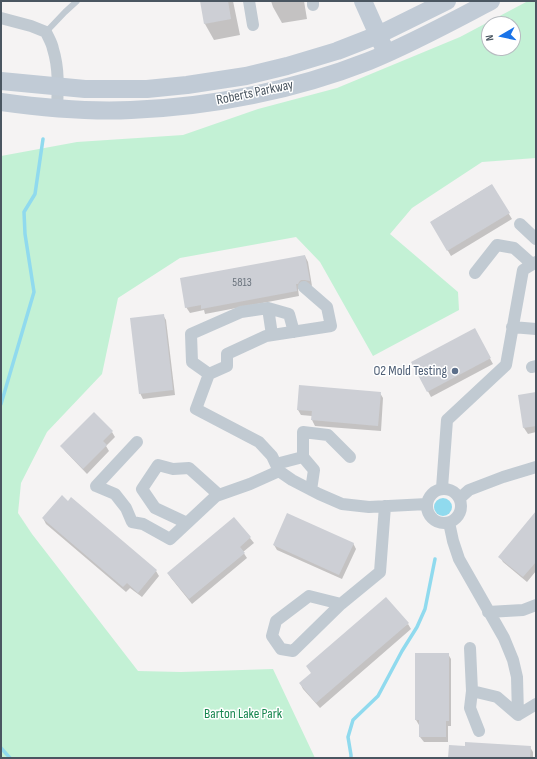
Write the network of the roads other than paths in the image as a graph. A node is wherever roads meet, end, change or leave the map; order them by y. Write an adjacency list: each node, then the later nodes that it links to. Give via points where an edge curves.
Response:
1 (77, 1): 8 (lane)
2 (249, 1): 7 (street)
3 (363, 1): 9 (main road)
4 (447, 1): 9 (main road, Roberts Parkway)
5 (491, 1): 10 (main road, Roberts Parkway)
6 (1, 18): 8 (street)
7 (253, 25)
8 (46, 32): 12 (street, via 53,48)
9 (378, 35): 10 (main road); 12 (main road, Roberts Parkway, via 337,51 246,76 147,89)
10 (387, 54): 14 (main road, Roberts Parkway, via 309,82 251,96 130,110)
11 (1, 81): 12 (main road, Roberts Parkway)
12 (58, 87): 14 (street)
13 (1, 102): 14 (main road, Roberts Parkway)
14 (57, 108)
15 (520, 224): 16 (street)
16 (536, 239)
17 (534, 263): 18 (street, via 514,248 497,245); 21 (street, via 523,270)
18 (475, 273)
19 (304, 287): 23 (street, via 327,307 331,326)
20 (268, 308): 23 (street, via 289,314); 24 (street); 25 (street, via 241,312 191,334 192,362)
21 (512, 327): 22 (street); 31 (street, via 506,365 447,420)
22 (536, 329)
23 (294, 332): 24 (street)
24 (272, 336): 25 (street, via 266,336 227,354 227,366)
25 (209, 374): 30 (street, via 196,409 259,442 272,456)
26 (137, 442): 37 (street, via 96,486 115,494 126,508 132,522 143,524 170,539)
27 (303, 457): 28 (street, via 303,432 328,435); 30 (street); 32 (street, via 314,470)
28 (350, 457)
29 (536, 467): 34 (street, via 469,490)
30 (277, 468): 32 (street); 33 (street, via 250,484)
31 (442, 488): 34 (street, via 452,490); 35 (street, via 432,493)
32 (311, 490): 36 (street, via 342,504)
33 (219, 495): 37 (street); 37 (street, via 189,468 173,469 158,466 142,489 155,508)
34 (460, 498): 38 (street, via 459,514 452,522)
35 (427, 504): 36 (street); 38 (street, via 427,512 433,520 442,524)
36 (385, 506): 39 (street, via 380,572)
37 (188, 523)
38 (447, 523): 41 (street, via 459,559)
39 (341, 604): 39 (street, via 309,596 276,621 272,636 281,649 293,651)
40 (536, 605): 41 (street, via 523,610)
41 (488, 612): 45 (street, via 504,638 513,660 517,677)
42 (470, 648): 43 (street)
43 (472, 691): 45 (street, via 497,698); 46 (street, via 470,708)
44 (536, 704): 45 (street)
45 (518, 715)
46 (479, 731)

